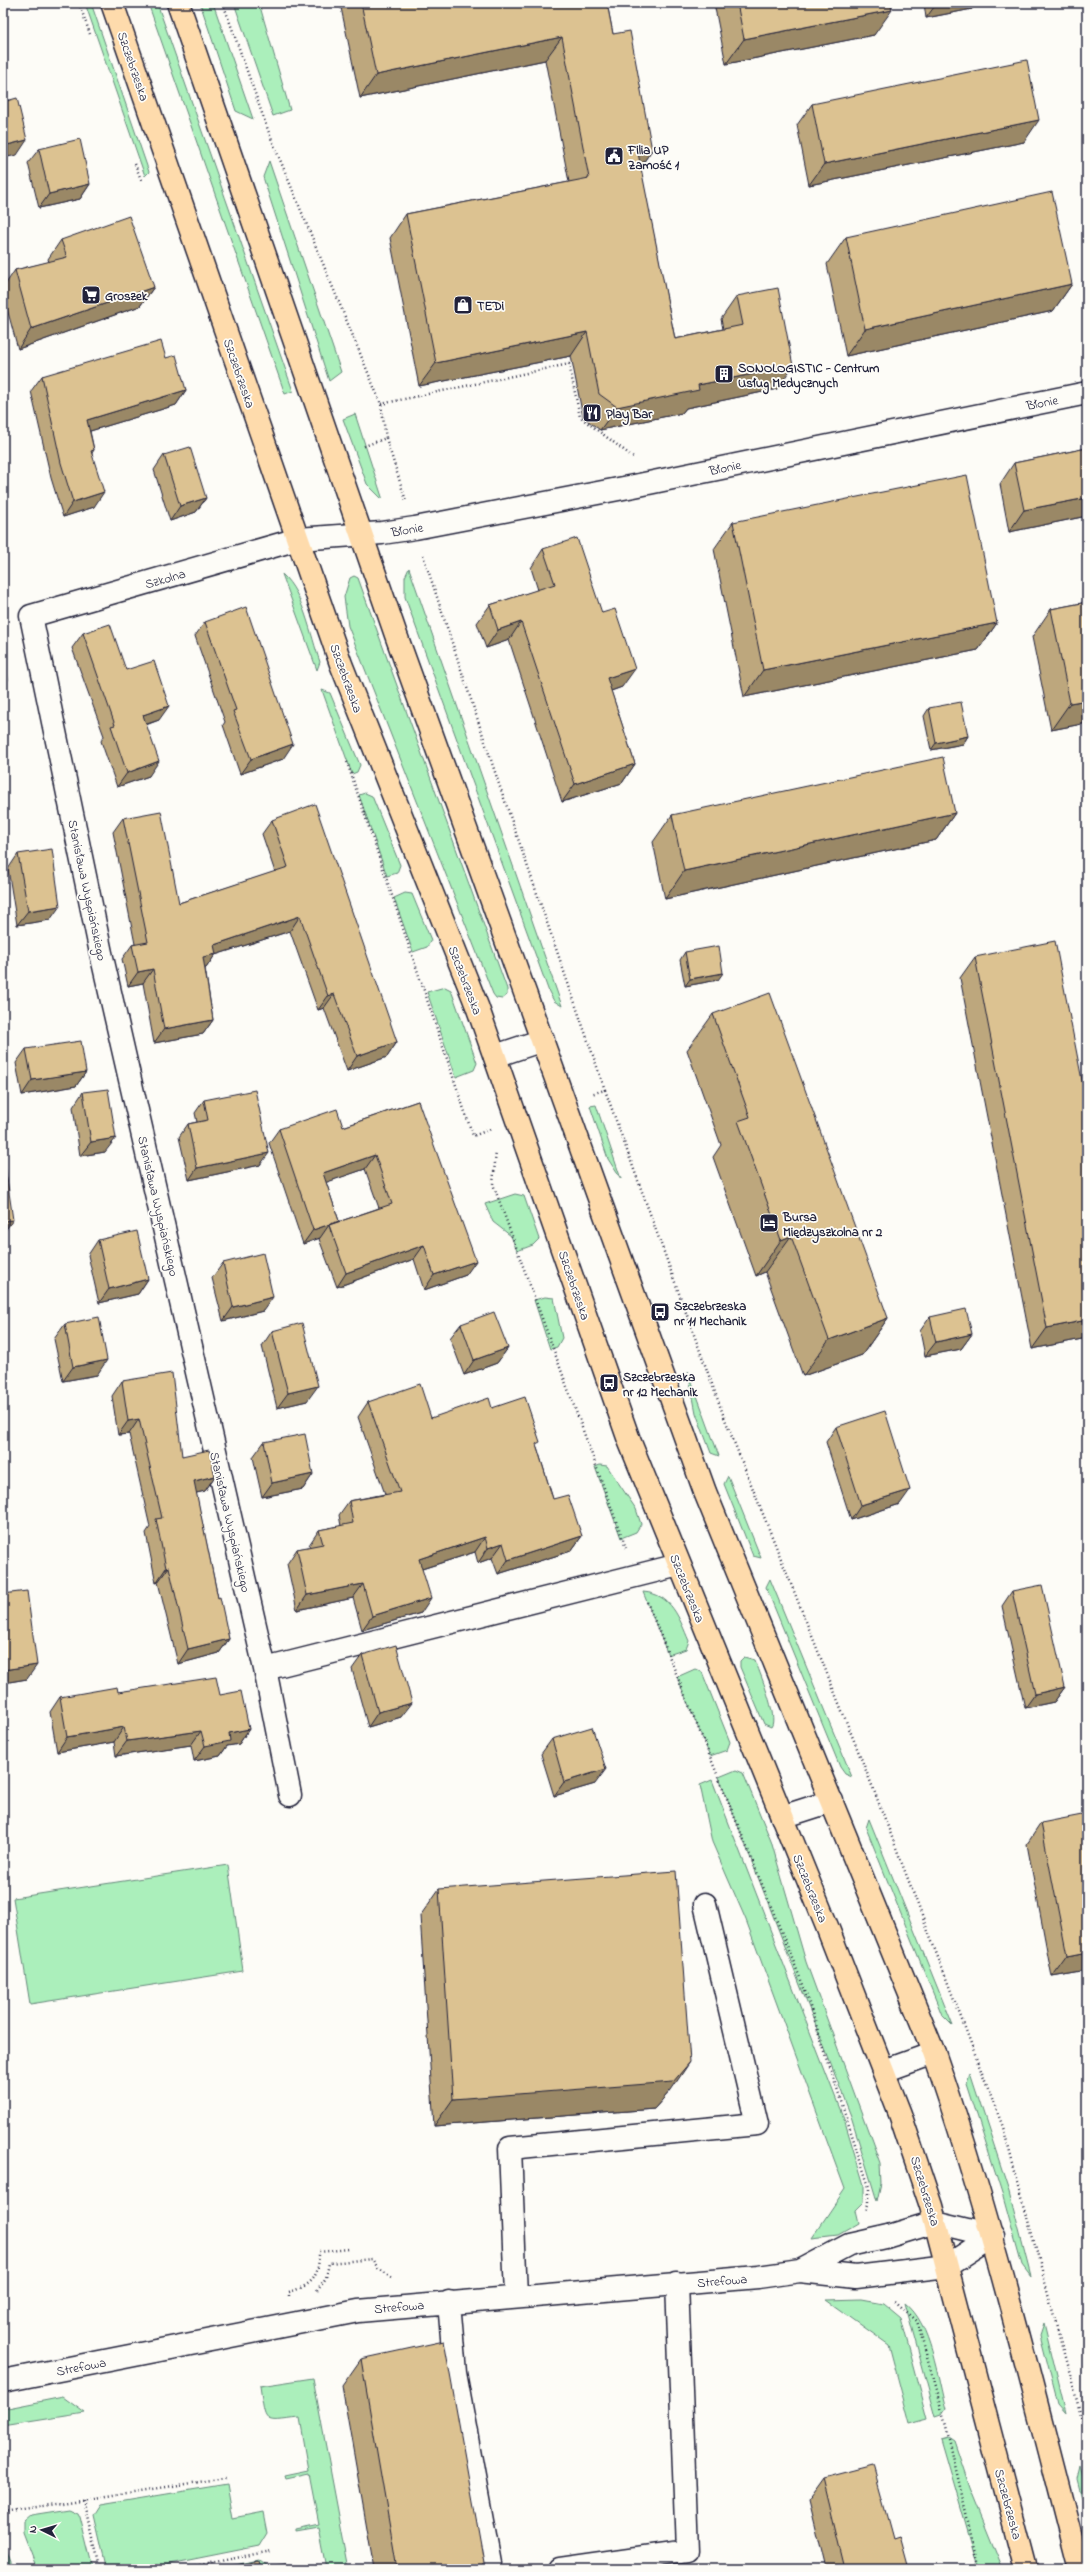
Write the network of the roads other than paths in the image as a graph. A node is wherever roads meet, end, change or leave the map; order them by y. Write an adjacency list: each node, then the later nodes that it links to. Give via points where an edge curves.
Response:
1 (112, 3): 5 (main road, Szczebrzeska)
2 (178, 3): 4 (main road)
3 (1087, 393): 4 (street, Błonie, via 634,486 414,528)
4 (362, 535): 5 (street, Błonie); 7 (main road)
5 (298, 539): 6 (street, Szkolna); 8 (main road, Szczebrzeska, via 359,712 455,948)
6 (31, 616): 10 (street, Stanisława Wyspiańskiego, via 101,953)
7 (543, 1040): 8 (street); 12 (main road, via 672,1407)
8 (495, 1056): 9 (main road, Szczebrzeska, via 626,1433)
9 (678, 1565): 10 (street); 13 (main road, Szczebrzeska)
10 (265, 1669): 11 (street, Stanisława Wyspiańskiego)
11 (290, 1795)
12 (832, 1801): 13 (street); 15 (main road)
13 (782, 1817): 16 (main road, Szczebrzeska)
14 (705, 1904): 22 (street, via 757,2124 510,2148)
15 (934, 2053): 16 (street); 18 (main road, via 964,2138)
16 (884, 2070): 17 (main road, Szczebrzeska, via 915,2154)
17 (935, 2222): 18 (street); 19 (main road, Szczebrzeska); 20 (street, Strefowa, via 849,2245)
18 (993, 2236): 19 (street, Strefowa); 28 (main road)
19 (947, 2266): 20 (street, Strefowa, via 856,2277); 27 (main road, Szczebrzeska)
20 (800, 2271): 21 (street, Strefowa)
21 (677, 2283): 22 (street, Strefowa); 26 (street, via 686,2550)
22 (516, 2296): 23 (street, Strefowa)
23 (449, 2302): 24 (street, Strefowa, via 358,2311); 25 (street, via 455,2372)
24 (3, 2381)
25 (491, 2569)
26 (560, 2569)
27 (1026, 2569)
28 (1079, 2569)

